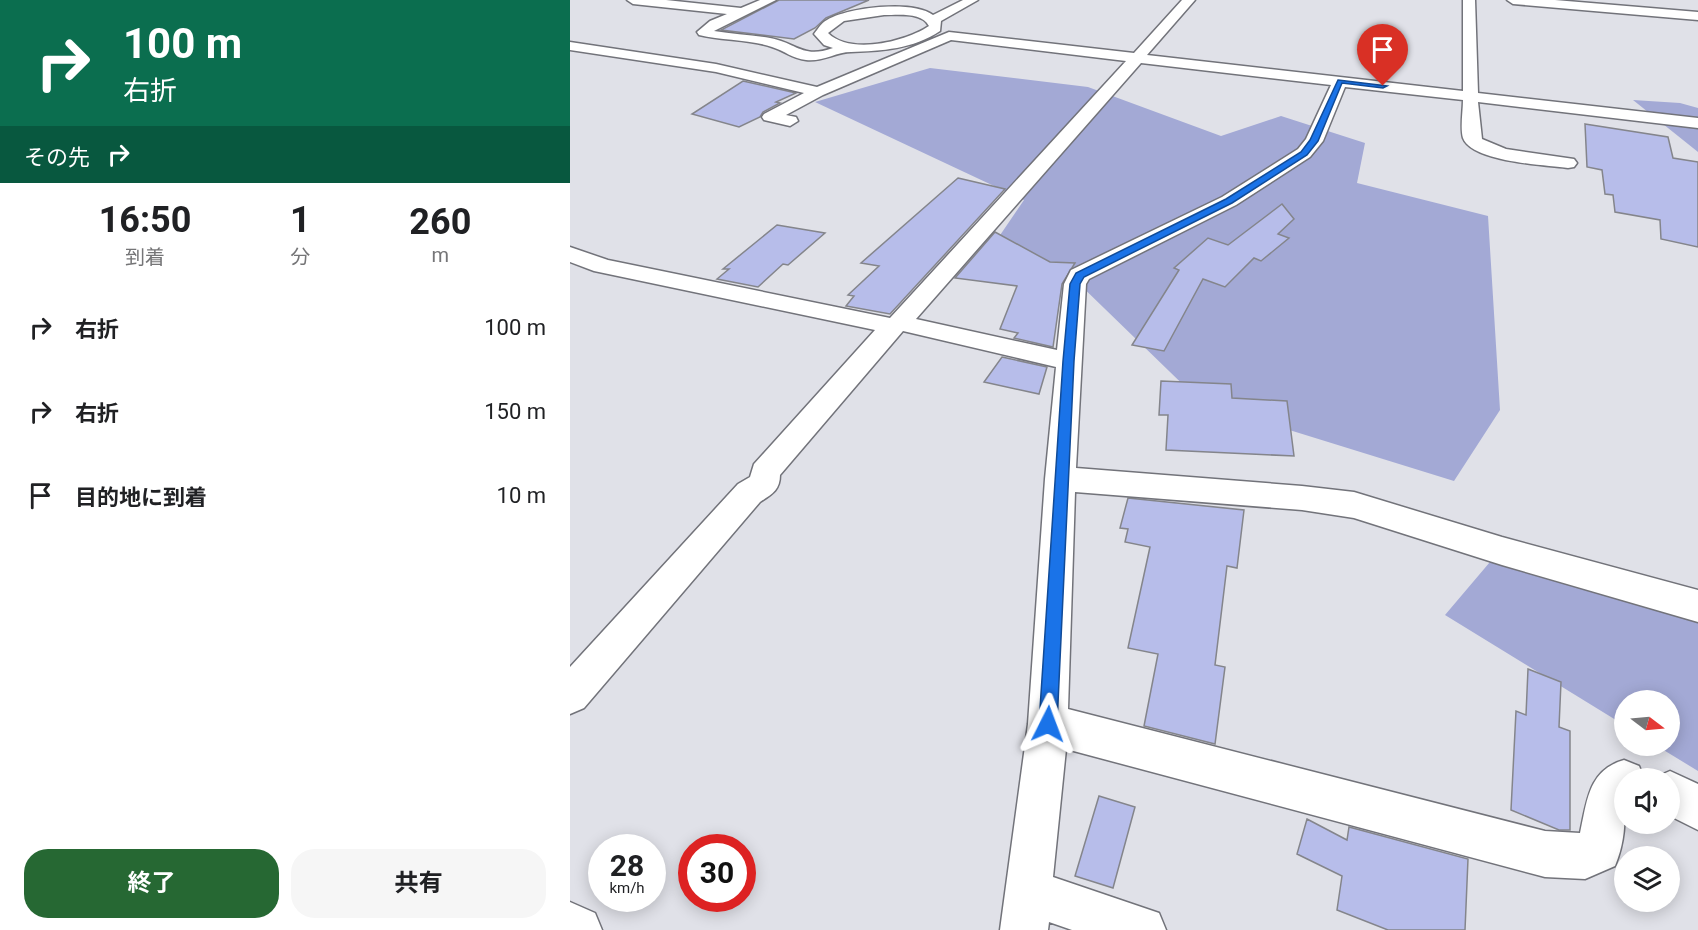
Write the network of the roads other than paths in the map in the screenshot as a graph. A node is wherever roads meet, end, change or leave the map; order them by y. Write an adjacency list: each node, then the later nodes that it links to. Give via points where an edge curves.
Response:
1 (633, 0): 8 (street)
2 (770, 0): 8 (street)
3 (890, 0): 9 (street)
4 (972, 0): 11 (street)
5 (1188, 0): 19 (street)
6 (1469, 0): 22 (street)
7 (1513, 0): 10 (street)
8 (743, 12): 18 (street, via 704,32 772,43 800,56)
9 (868, 12): 11 (street, via 900,11); 12 (street)
10 (1698, 16)
11 (933, 19): 15 (street, via 935,28)
12 (832, 22): 13 (street); 18 (street, via 821,34 824,39)
13 (864, 26)
14 (897, 30): 15 (street)
15 (929, 33): 16 (street); 18 (street, via 894,45)
16 (948, 36): 19 (street); 21 (street)
17 (570, 46): 21 (street, via 728,70)
18 (847, 47)
19 (1137, 58): 20 (street); 27 (street)
20 (1340, 81): 22 (street); 28 (street, via 1314,141 1304,153 1229,201 1079,275)
21 (818, 92): 23 (street, via 770,117)
22 (1470, 96): 24 (street); 25 (street, via 1471,136 1475,144 1502,154)
23 (790, 121)
24 (1698, 123)
25 (1568, 163)
26 (570, 254): 27 (street, via 602,266)
27 (896, 325): 28 (street); 31 (street, via 765,472 765,483 749,493)
28 (1068, 361): 29 (street)
29 (1060, 479): 30 (street, via 1354,505); 32 (street)
30 (1698, 606)
31 (570, 695)
32 (1048, 724): 33 (street, via 1545,854 1585,856 1599,850); 36 (street)
33 (1614, 790)
34 (1680, 798): 35 (street)
35 (1698, 808)
36 (1026, 911): 39 (street)
37 (570, 926): 38 (street)
38 (578, 930)
39 (1142, 930)

